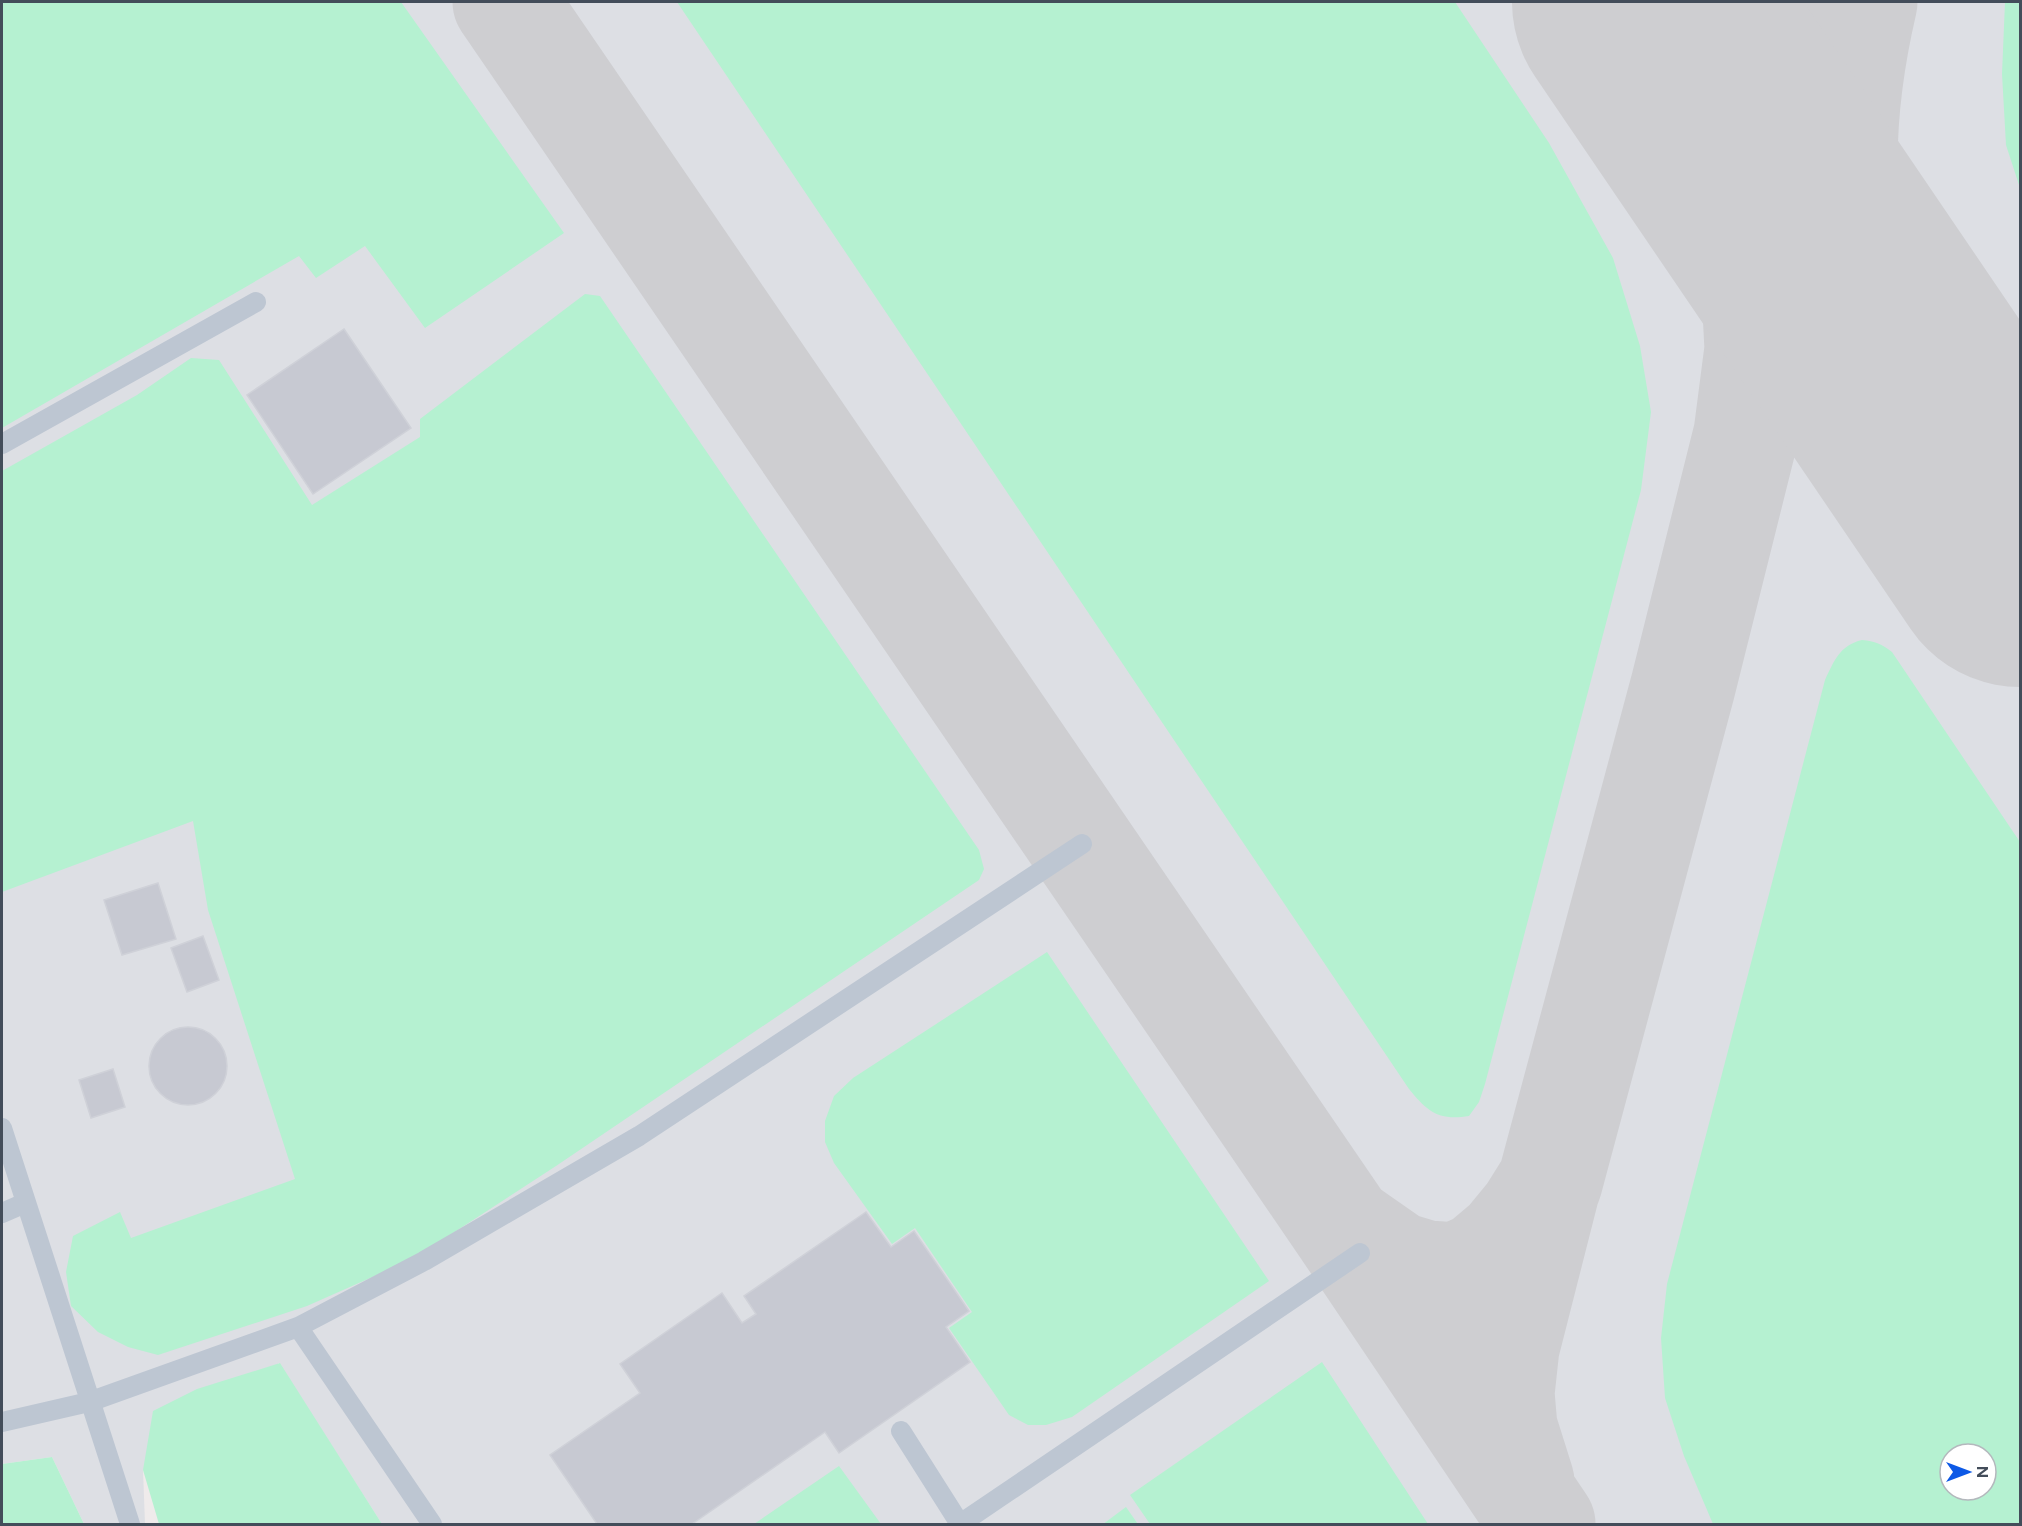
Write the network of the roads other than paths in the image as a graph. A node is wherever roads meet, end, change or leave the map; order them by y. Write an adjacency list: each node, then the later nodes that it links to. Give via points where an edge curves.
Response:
1 (256, 302): 2 (lane)
2 (2, 444)
3 (1082, 844): 8 (lane, via 639,1136 424,1261)
4 (2, 1128): 5 (lane)
5 (25, 1203): 6 (lane); 9 (lane)
6 (2, 1213)
7 (1360, 1253): 14 (lane)
8 (298, 1327): 9 (lane); 13 (lane)
9 (89, 1402): 10 (lane); 12 (lane)
10 (2, 1422)
11 (901, 1431): 14 (lane)
12 (130, 1524)
13 (432, 1524)
14 (960, 1524)

